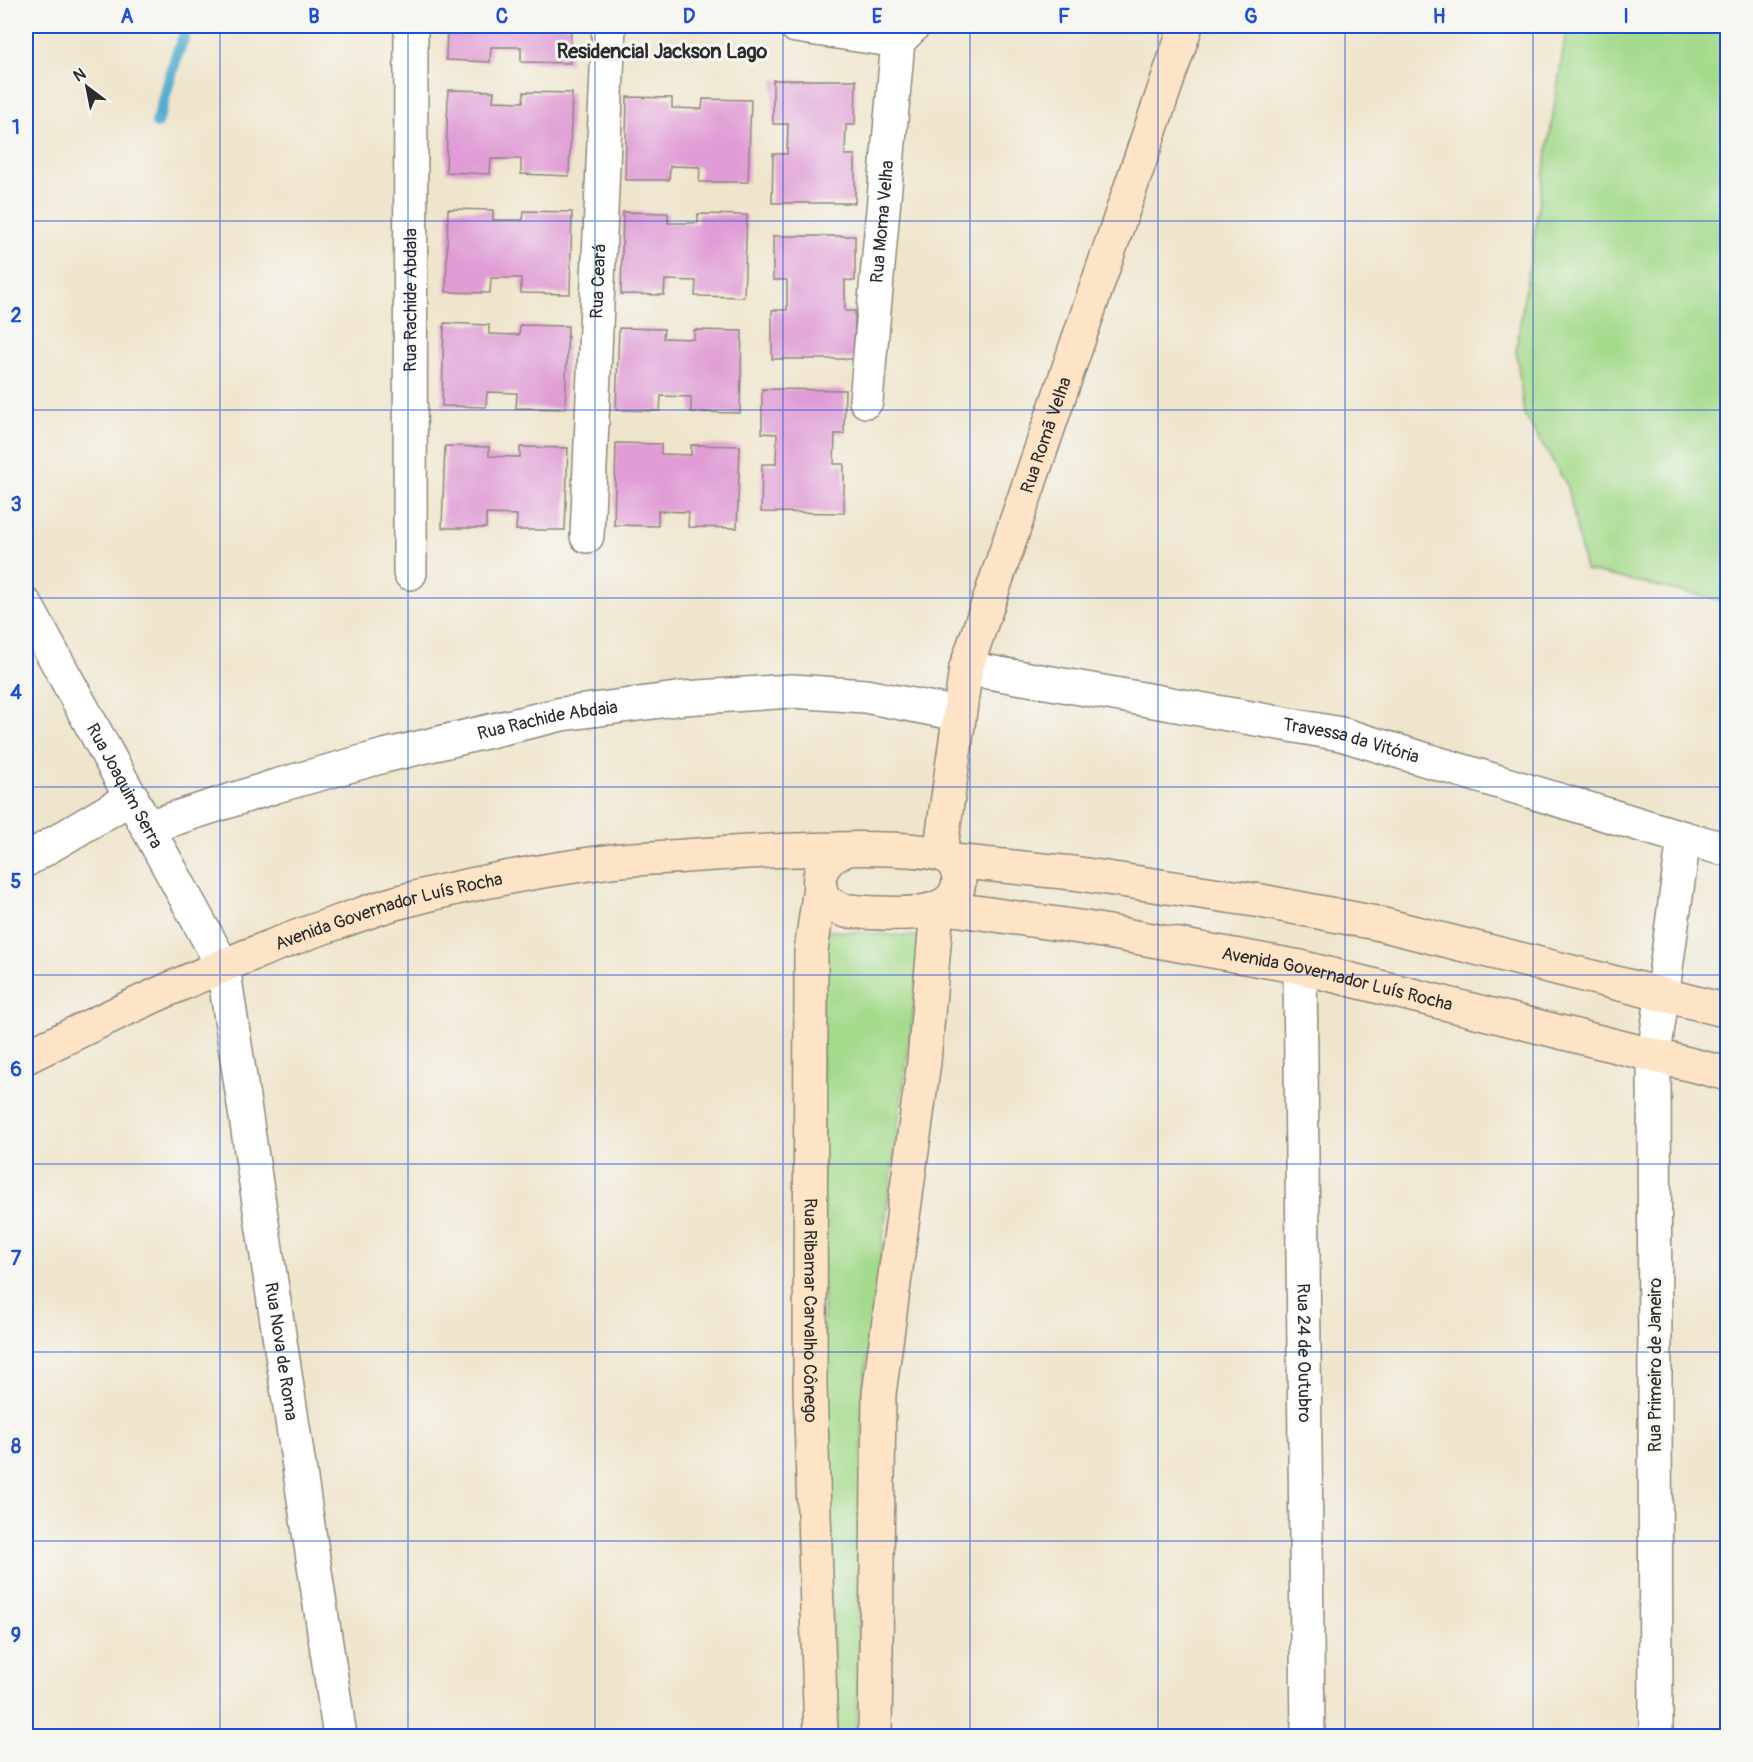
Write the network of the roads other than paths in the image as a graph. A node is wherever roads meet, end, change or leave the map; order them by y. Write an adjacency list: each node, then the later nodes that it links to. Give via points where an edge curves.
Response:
1 (411, 26): 9 (street, Rua Rachide Abdala)
2 (609, 26): 8 (street, Rua Ceará)
3 (796, 26): 4 (street, Rua Moma Velha)
4 (801, 26): 6 (street, Rua Moma Velha)
5 (1186, 26): 11 (main road, Rua Romã Velha)
6 (905, 33): 7 (street, Rua Moma Velha)
7 (866, 401)
8 (587, 536)
9 (410, 573)
10 (26, 605): 13 (street, Rua Joaquim Serra)
11 (966, 669): 12 (main road, Rua Romã Velha); 15 (street, Travessa da Vitória, via 1341,734)
12 (959, 714): 14 (street, Rua Rachide Abdaia, via 865,696 792,691 684,698 562,714 384,756); 19 (main road, Rua Romã Velha)
13 (132, 797): 14 (street, Rua Joaquim Serra); 20 (street)
14 (148, 827): 23 (street, Rua Joaquim Serra)
15 (1684, 838): 18 (street, Travessa da Vitória); 25 (street, Rua Primeiro de Janeiro)
16 (848, 849): 17 (main road, Avenida Governador Luís Rocha); 19 (main road, Avenida Governador Luís Rocha, via 932,852); 21 (main road, via 828,860)
17 (773, 850): 21 (main road); 23 (main road, Avenida Governador Luís Rocha, via 614,861 502,879 402,901 304,933)
18 (1728, 850)
19 (946, 858): 22 (main road, Rua Romã Velha, via 957,869 959,878 952,899); 25 (main road, via 1073,873 1376,922)
20 (26, 860)
21 (820, 882): 22 (main road, Avenida Governador Luís Rocha, via 827,902 846,911 913,913); 31 (main road, Rua Ribamar Carvalho Cônego, via 811,951 810,1386)
22 (939, 908): 24 (main road, Avenida Governador Luís Rocha, via 1086,928); 32 (main road, via 924,1062 879,1394)
23 (223, 966): 28 (main road, Avenida Governador Luís Rocha); 30 (street, Rua Nova de Roma)
24 (1300, 967): 27 (main road, Avenida Governador Luís Rocha); 33 (street, Rua 24 de Outubro)
25 (1662, 994): 26 (main road); 27 (street, Rua Primeiro de Janeiro)
26 (1728, 1011)
27 (1654, 1055): 29 (main road, Avenida Governador Luís Rocha); 34 (street, Rua Primeiro de Janeiro)
28 (26, 1057)
29 (1728, 1074)
30 (340, 1737)
31 (821, 1737)
32 (875, 1737)
33 (1308, 1737)
34 (1656, 1737)

